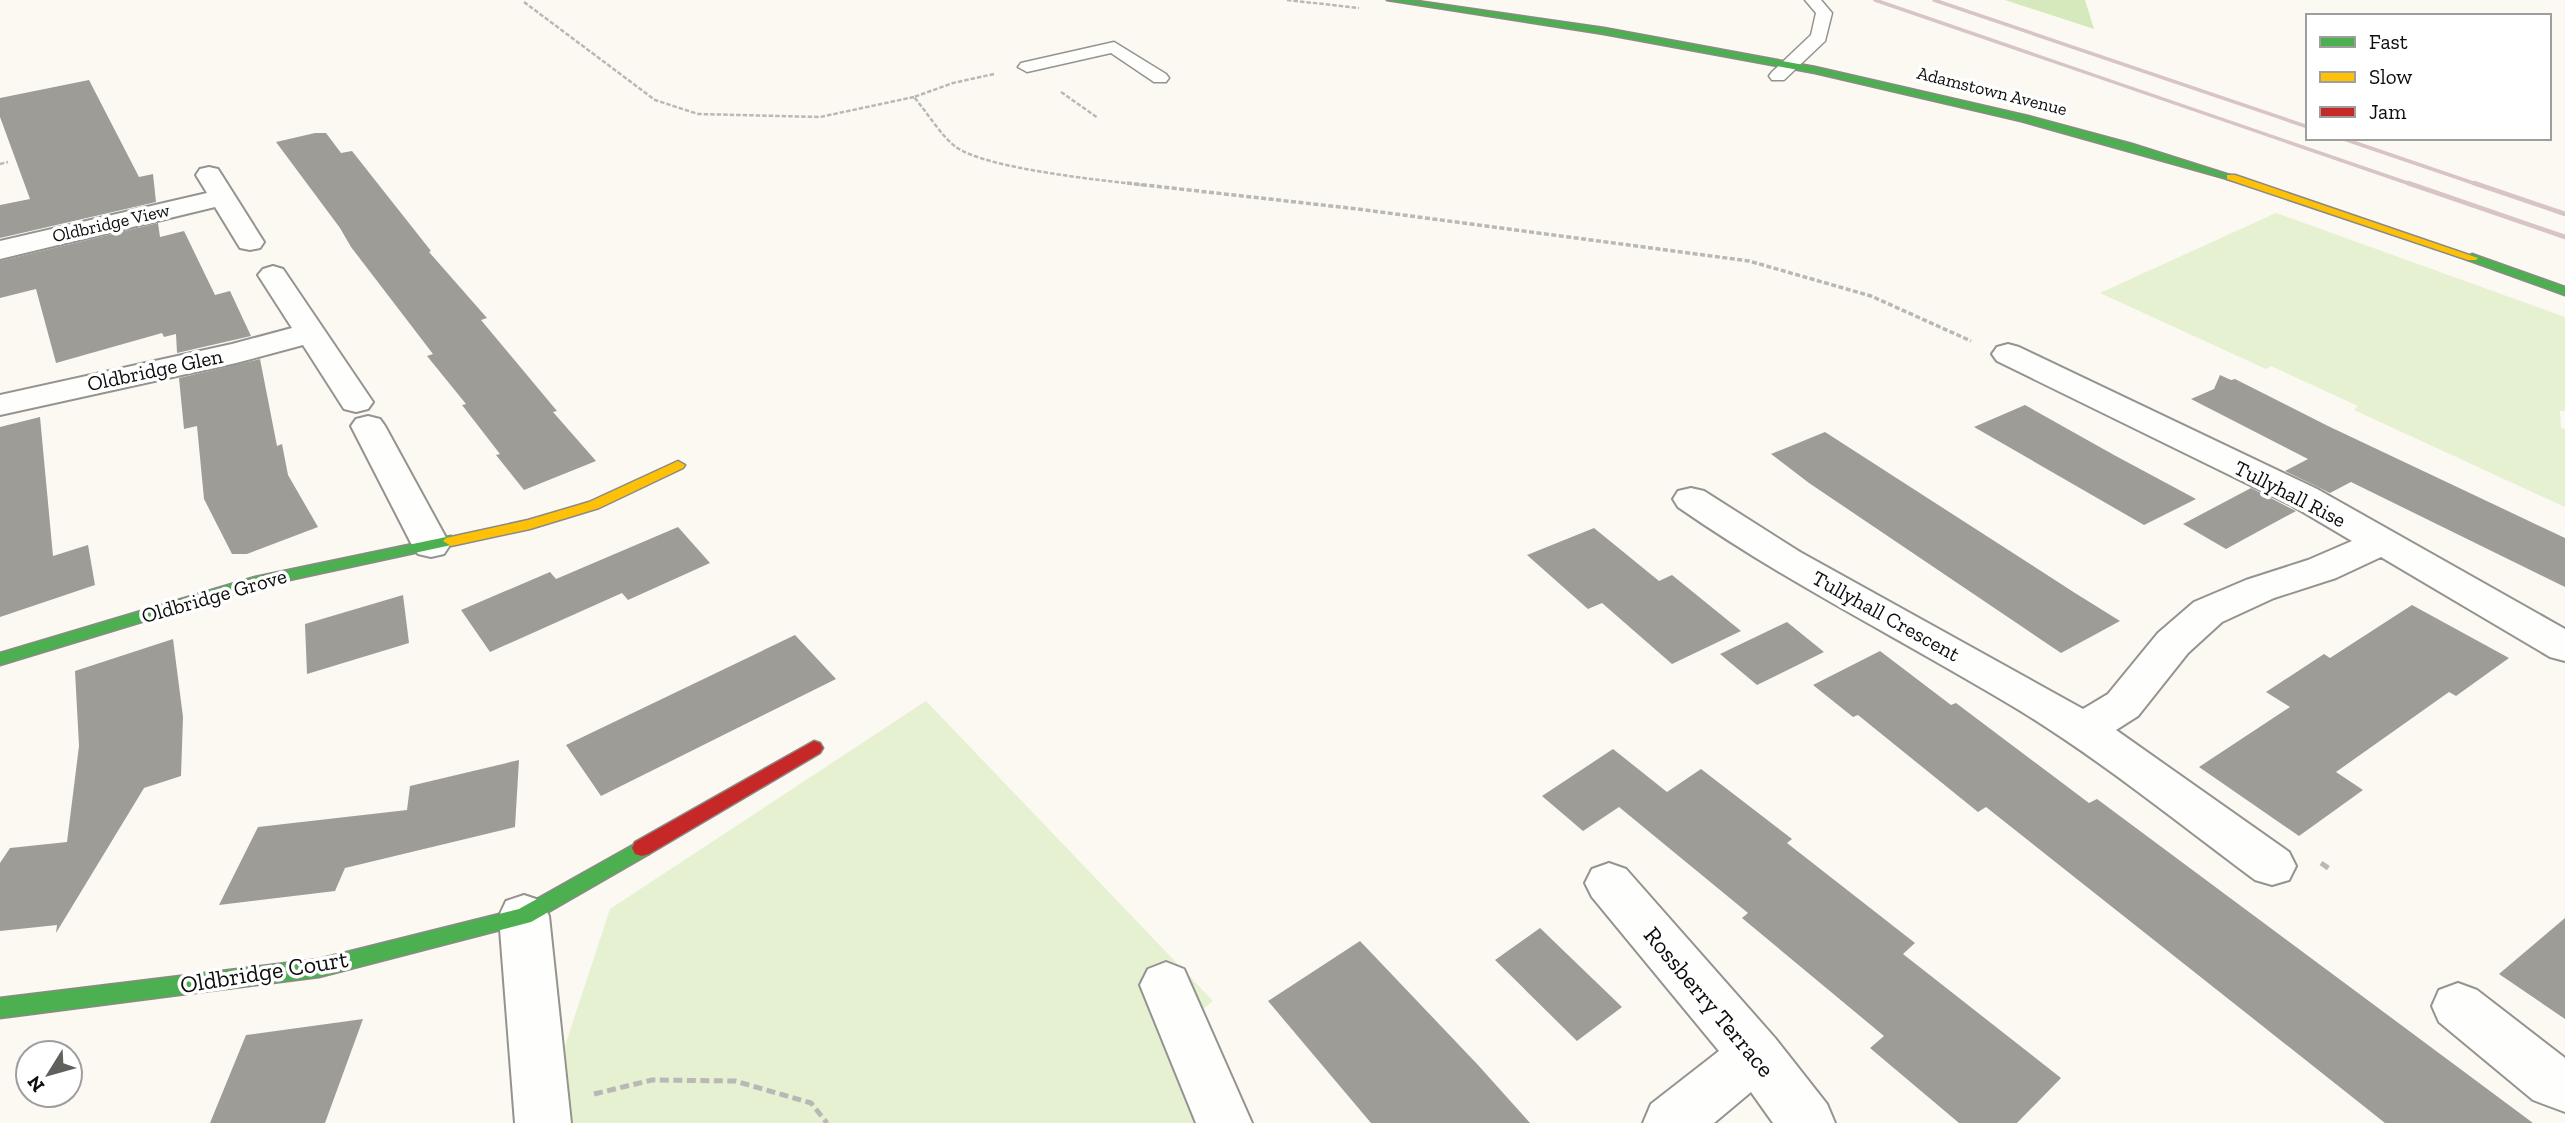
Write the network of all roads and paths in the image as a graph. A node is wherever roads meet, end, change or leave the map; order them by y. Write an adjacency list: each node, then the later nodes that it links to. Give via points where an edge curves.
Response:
1 (1391, 0): 8 (street, Adamstown Avenue, via 1655,36)
2 (1469, 0): 5 (street, via 1651,24)
3 (1813, 0): 5 (lane, via 1824,12 1822,27)
4 (524, 2): 11 (path, via 655,100 698,114 820,117)
5 (1805, 52): 6 (street); 8 (lane)
6 (1840, 59)
7 (1027, 67): 10 (lane, via 1114,47); 11 (path, via 953,83); 12 (path)
8 (1785, 71): 19 (street, Adamstown Avenue, via 2000,111 2127,145 2412,236)
9 (1908, 74): 15 (street, Adamstown Avenue, via 2039,106)
10 (1160, 78)
11 (914, 97): 21 (path, via 956,146 983,158 1109,181 1749,261 1871,296)
12 (1098, 118)
13 (8, 162): 14 (path)
14 (0, 164)
15 (2291, 180)
16 (250, 242): 17 (street, Oldbridge View, via 216,186)
17 (0, 250)
18 (274, 275): 20 (street)
19 (2565, 291)
20 (310, 333): 22 (street, Oldbridge Glen); 26 (street, via 362,414)
21 (2008, 354): 25 (street, Tullyhall Rise, via 2304,497)
22 (0, 405)
23 (678, 465): 26 (street, Oldbridge Grove, via 594,505)
24 (1691, 499): 29 (street, Tullyhall Crescent, via 1749,541)
25 (2382, 542): 27 (street, Tullyhall Rise); 29 (street, via 2208,612 2174,643 2123,705)
26 (431, 545): 28 (street, Oldbridge Grove, via 255,582)
27 (2565, 647)
28 (0, 659)
29 (2083, 729): 31 (street, Tullyhall Crescent)
30 (814, 748): 34 (street, Oldbridge Court)
31 (2291, 860): 32 (path)
32 (2331, 870)
33 (1609, 883): 38 (street, Rossberry Terrace)
34 (524, 916): 37 (street, Oldbridge Court, via 320,968); 40 (street)
35 (1166, 985): 42 (street)
36 (2458, 1006): 39 (street, via 2553,1082)
37 (0, 1008)
38 (1756, 1055): 43 (street); 44 (street, Rossberry Terrace)
39 (2565, 1086)
40 (543, 1115): 41 (path, via 652,1080 735,1081 811,1103)
41 (827, 1123)
42 (1224, 1123)
43 (1671, 1123)
44 (1807, 1123)

